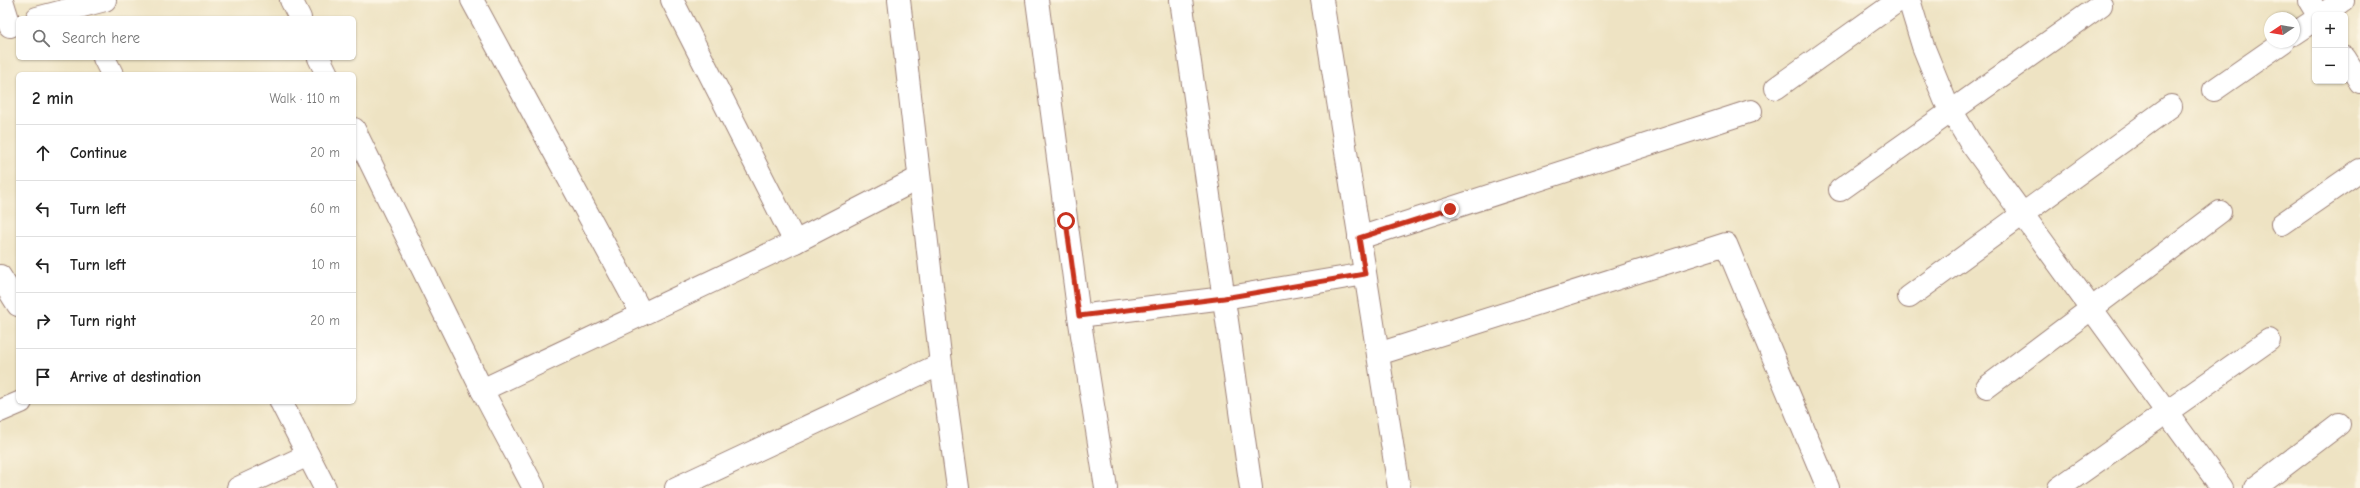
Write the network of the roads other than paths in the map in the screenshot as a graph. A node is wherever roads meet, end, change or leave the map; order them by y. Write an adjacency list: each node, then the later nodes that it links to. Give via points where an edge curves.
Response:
1 (2, 0): 21 (street)
2 (105, 0): 15 (street)
3 (291, 0): 19 (street)
4 (472, 0): 50 (street)
5 (672, 0): 43 (street)
6 (899, 0): 37 (street)
7 (1037, 0): 51 (street)
8 (1181, 0): 47 (street)
9 (1322, 0): 42 (street)
10 (1899, 0): 30 (street)
11 (1909, 0): 33 (street, via 1923,46)
12 (2309, 0): 16 (street)
13 (2343, 0): 17 (street)
14 (2101, 5): 33 (street)
15 (81, 12): 18 (street)
16 (2316, 12)
17 (2326, 12)
18 (52, 16)
19 (299, 16)
20 (2312, 22): 22 (street)
21 (9, 25)
22 (2300, 30)
23 (2274, 48): 31 (street)
24 (105, 60): 27 (street)
25 (320, 60): 28 (street)
26 (2348, 63): 29 (street)
27 (111, 72)
28 (326, 72)
29 (2360, 82)
30 (1776, 88)
31 (2214, 90)
32 (2171, 106): 40 (street)
33 (1952, 110): 38 (street); 40 (street, via 1970,142)
34 (1752, 111): 42 (street)
35 (356, 133): 56 (street)
36 (2360, 170): 41 (street)
37 (919, 178): 43 (street); 54 (street)
38 (1840, 190)
39 (2220, 212): 49 (street)
40 (2023, 214): 46 (street); 49 (street)
41 (2282, 224)
42 (1359, 238): 44 (street)
43 (795, 242): 50 (street)
44 (1365, 274): 47 (street); 53 (street)
45 (0, 276): 48 (street)
46 (1909, 297)
47 (1224, 298): 51 (street); 69 (street)
48 (16, 302)
49 (2092, 309): 55 (street); 60 (street)
50 (642, 314): 56 (street)
51 (1079, 316): 68 (street)
52 (2268, 340): 60 (street)
53 (1378, 354): 70 (street); 71 (street, via 1726,244)
54 (941, 364): 66 (street); 67 (street)
55 (1987, 387)
56 (482, 390): 65 (street)
57 (16, 404): 59 (street)
58 (282, 404): 62 (street)
59 (0, 412)
60 (2167, 412): 72 (street); 73 (street)
61 (2339, 424): 74 (street)
62 (308, 455): 63 (street); 64 (street)
63 (238, 488)
64 (325, 488)
65 (534, 488)
66 (676, 488)
67 (958, 488)
68 (1106, 488)
69 (1251, 488)
70 (1399, 488)
71 (1828, 488)
72 (2059, 488)
73 (2222, 488)
74 (2255, 488)

